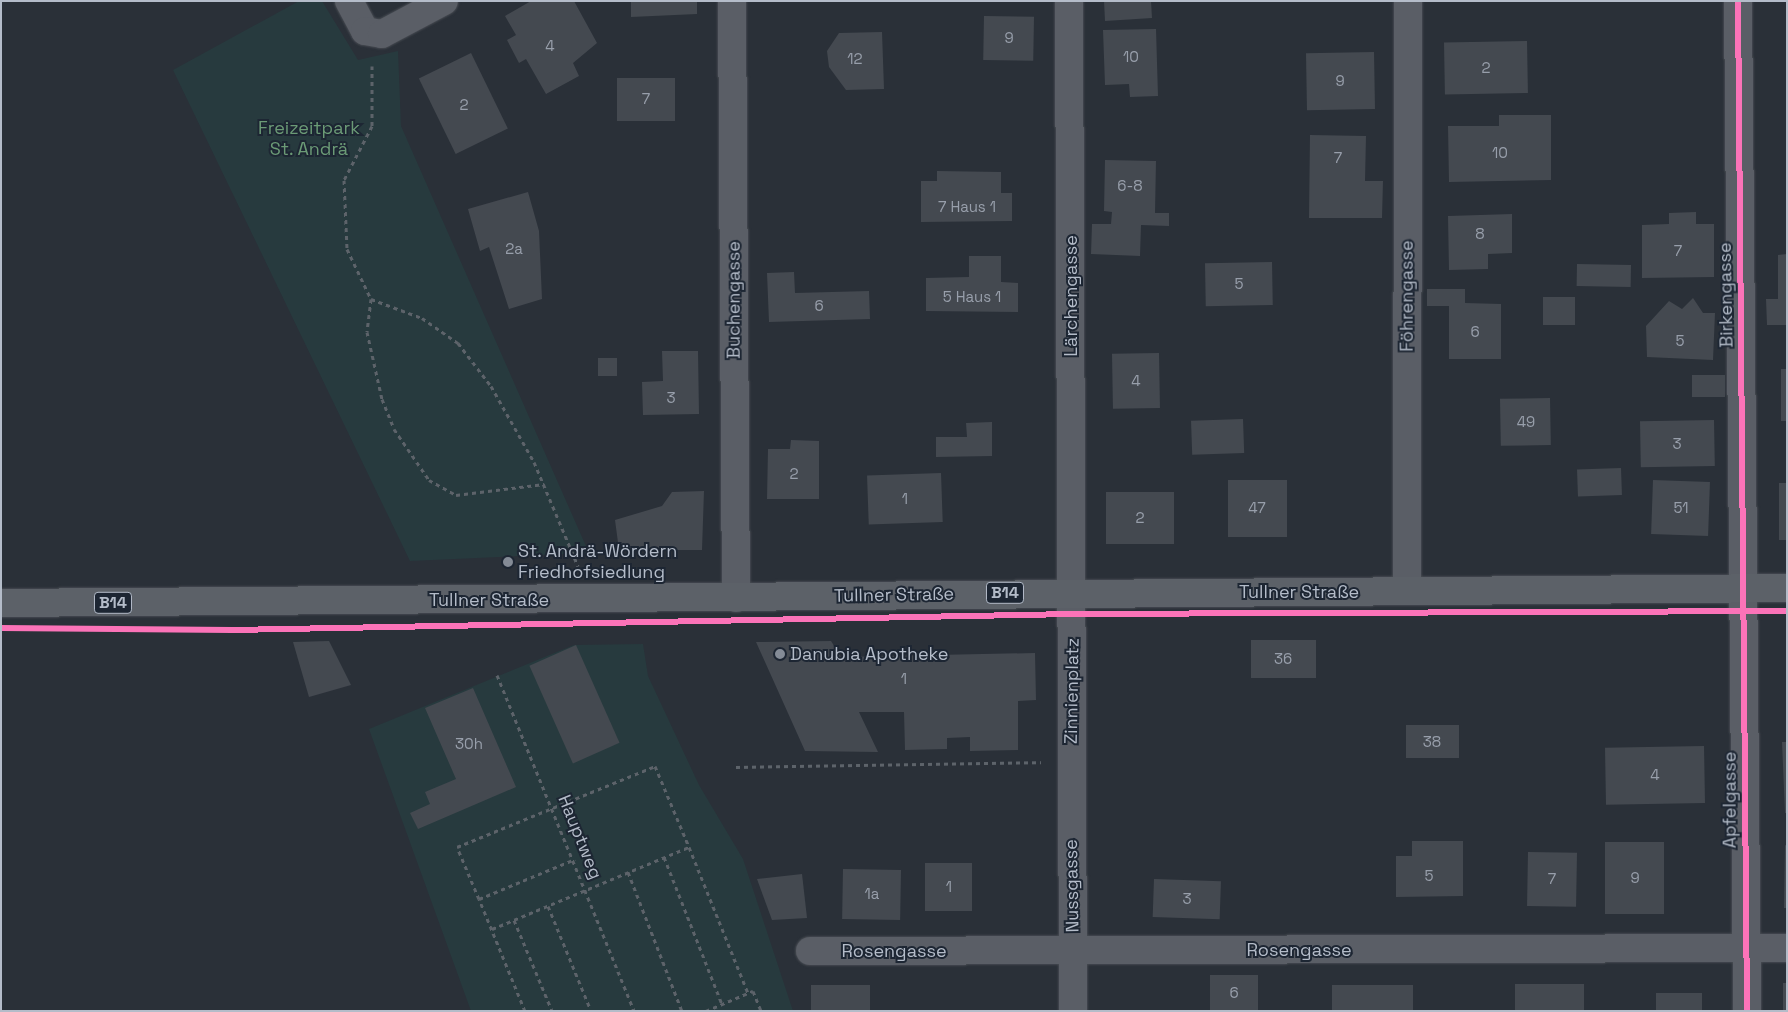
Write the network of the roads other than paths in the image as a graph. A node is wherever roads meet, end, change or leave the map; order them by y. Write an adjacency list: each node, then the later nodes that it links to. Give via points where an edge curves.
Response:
1 (349, 1): 2 (street, via 365,31 382,34)
2 (444, 1)
3 (732, 1): 11 (street, Buchengasse)
4 (1069, 1): 9 (street, Lärchengasse)
5 (1408, 1): 10 (street, Föhrengasse)
6 (1738, 1): 8 (street, Birkengasse)
7 (1787, 588): 8 (main road, Tullner Straße / B14)
8 (1745, 589): 10 (main road, Tullner Straße / B14); 14 (street, Apfelgasse)
9 (1073, 592): 10 (main road, Tullner Straße / B14); 11 (main road, Tullner Straße / B14); 13 (street, Zinnienplatz)
10 (1407, 592)
11 (736, 598): 12 (main road, Tullner Straße / B14)
12 (1, 603)
13 (1071, 761): 17 (street, Nussgasse)
14 (1746, 948): 15 (street, Rosengasse); 17 (street, Rosengasse); 19 (street, Apfelgasse)
15 (1787, 948)
16 (810, 951): 17 (street, Rosengasse)
17 (1073, 952): 18 (street, Nussgasse)
18 (1073, 1011)
19 (1747, 1011)

